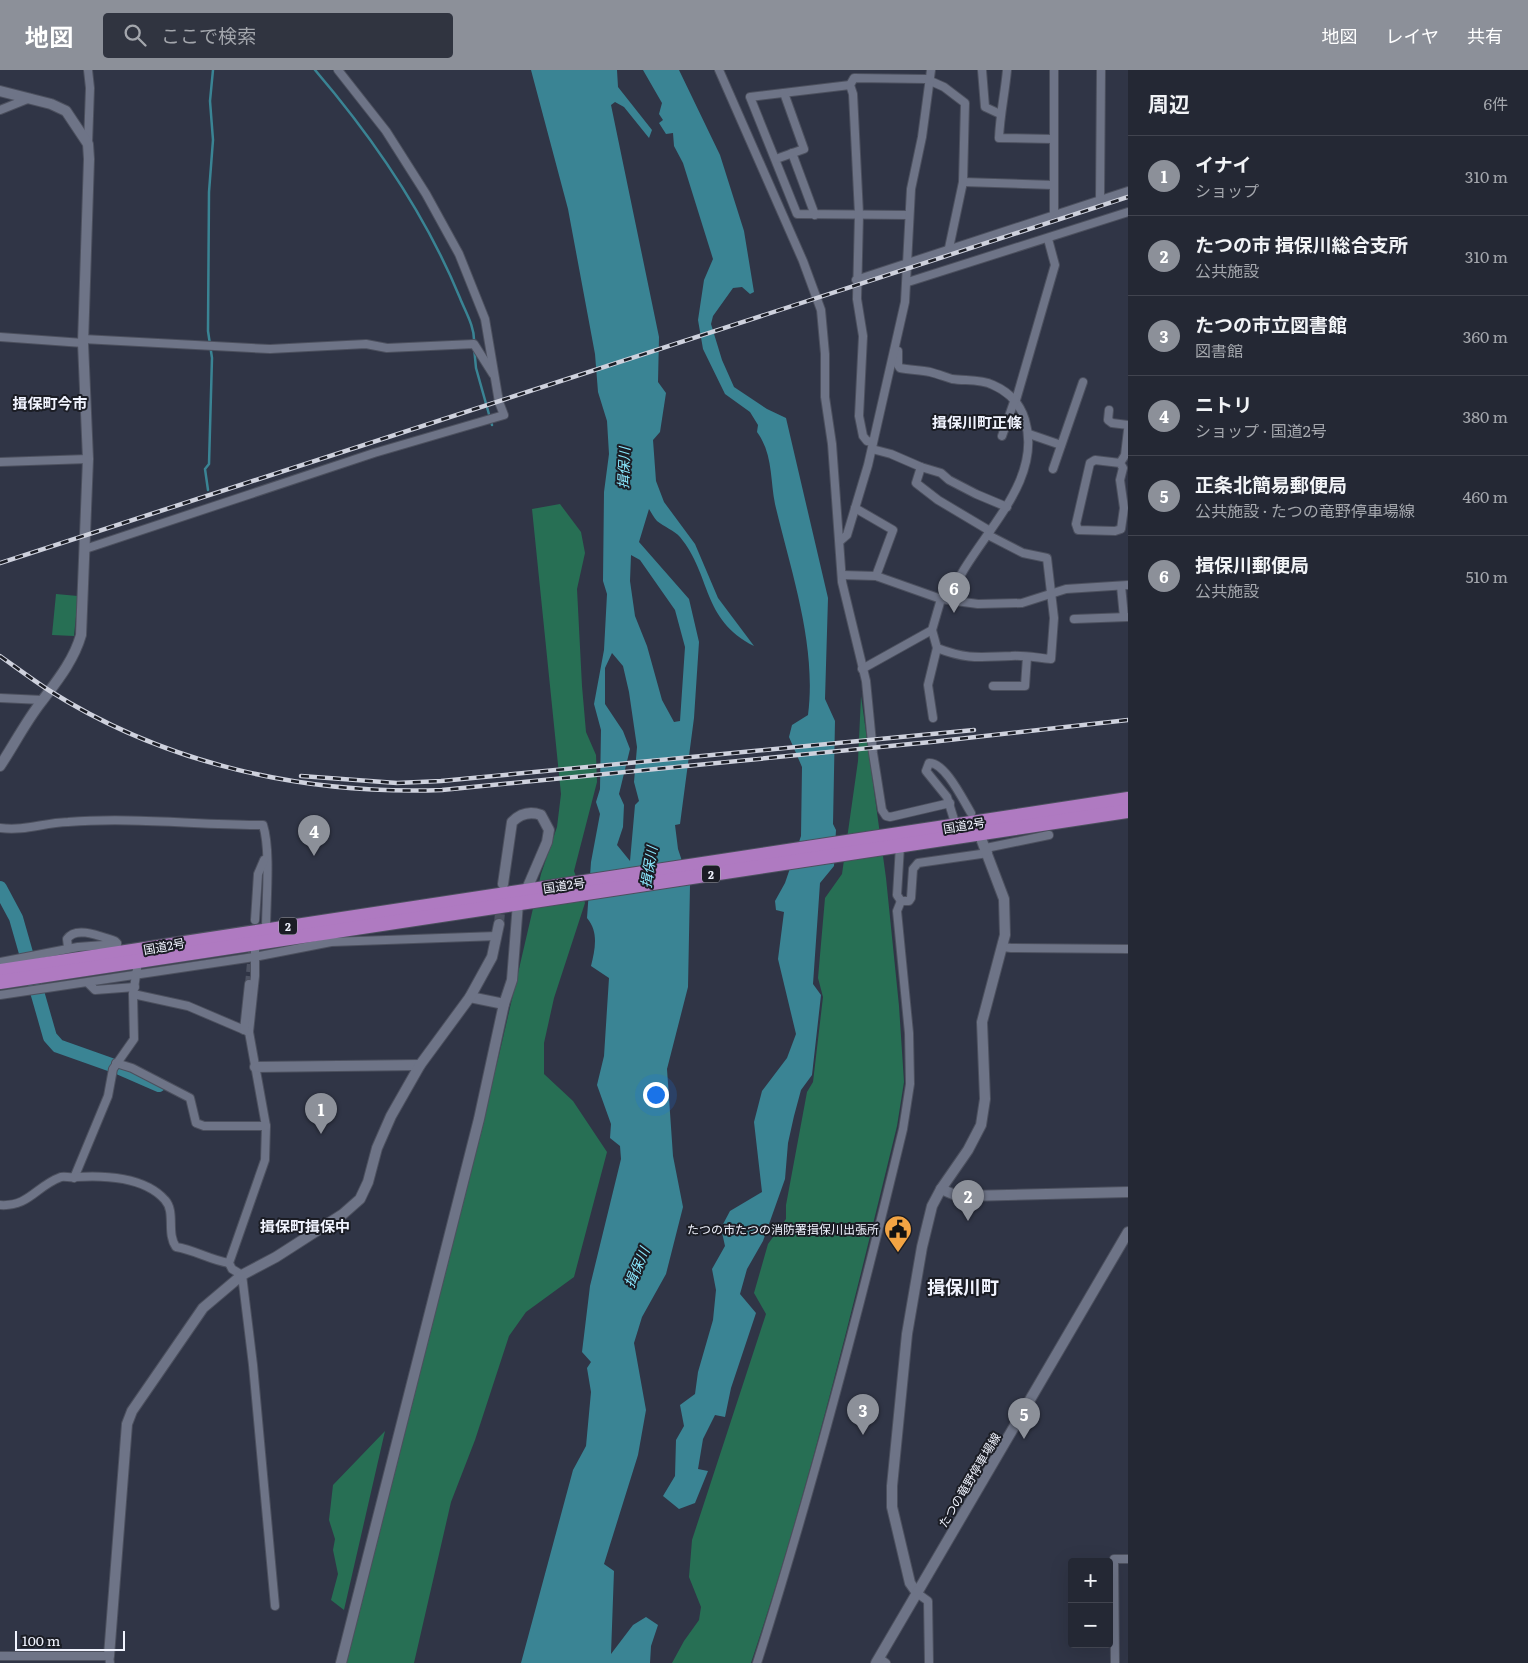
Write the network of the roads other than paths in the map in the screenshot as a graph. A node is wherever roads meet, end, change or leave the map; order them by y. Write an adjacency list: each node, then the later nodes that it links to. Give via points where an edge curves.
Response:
1 (88, 70): 17 (street)
2 (338, 70): 37 (street, via 386,131 459,254 485,319)
3 (719, 70): 56 (street, via 822,310 825,397)
4 (931, 70): 9 (street)
5 (982, 70): 15 (street, via 985,107)
6 (1007, 70): 15 (street, via 1005,102)
7 (1054, 70): 16 (street)
8 (1101, 70): 23 (street)
9 (930, 82): 10 (street, via 926,79 854,78); 20 (street, via 944,87 965,103); 27 (street)
10 (850, 85): 12 (street); 26 (street)
11 (0, 92): 13 (street)
12 (784, 93): 18 (street, via 804,149); 19 (street, via 750,97)
13 (30, 98): 14 (street); 17 (street, via 66,111)
14 (0, 110)
15 (1000, 114): 16 (street, via 999,138)
16 (1053, 138): 21 (street)
17 (88, 144): 35 (street)
18 (792, 153): 19 (street); 25 (street)
19 (776, 159): 25 (street, via 798,214)
20 (963, 182): 21 (street); 30 (street)
21 (1054, 185): 28 (street)
22 (1128, 191): 23 (street)
23 (1100, 200): 28 (street)
24 (1128, 212): 29 (street)
25 (815, 214): 26 (street)
26 (859, 214): 27 (street); 32 (street)
27 (909, 215): 31 (street)
28 (1054, 216): 30 (street)
29 (1048, 239): 33 (street); 39 (street, via 1055,265)
30 (949, 248): 31 (street)
31 (908, 264): 32 (street); 33 (street)
32 (856, 280): 45 (street, via 863,336 859,416 863,436)
33 (908, 282): 36 (street)
34 (0, 337): 35 (street)
35 (83, 341): 37 (street, via 270,349 356,344 387,348 474,344); 47 (street)
36 (896, 345): 39 (street, via 900,368 986,382); 45 (street)
37 (495, 378): 57 (street, via 504,415 374,453)
38 (1083, 382): 46 (street)
39 (1016, 400): 43 (street); 44 (street)
40 (1109, 410): 41 (street, via 1108,420)
41 (1128, 426)
42 (1128, 430): 49 (street, via 1125,455)
43 (1029, 434): 46 (street); 52 (street, via 1025,467)
44 (1002, 436)
45 (872, 445): 50 (street); 53 (street)
46 (1060, 445): 51 (street)
47 (88, 458): 48 (street); 57 (street)
48 (0, 462)
49 (1120, 463): 54 (street); 54 (street, via 1096,460 1090,463 1076,524 1078,530 1122,529)
50 (921, 467): 52 (street, via 941,473 967,490); 55 (street, via 916,483)
51 (1053, 469)
52 (1007, 507): 55 (street)
53 (855, 508): 56 (street, via 847,535); 59 (street, via 893,530)
54 (1126, 508)
55 (989, 533): 61 (street, via 1023,553 1047,558); 62 (street)
56 (840, 541): 58 (street)
57 (85, 549): 71 (street, via 78,646 54,687)
58 (842, 575): 59 (street); 68 (street)
59 (876, 576): 62 (street)
60 (1125, 585): 61 (street, via 1087,586); 63 (street)
61 (1051, 594): 62 (street, via 1014,604 978,604); 67 (street, via 1054,618 1051,658)
62 (945, 599): 65 (street)
63 (1126, 617): 64 (street)
64 (1074, 619)
65 (932, 630): 66 (street); 68 (street)
66 (937, 648): 67 (street, via 979,659); 72 (street, via 928,686)
67 (1027, 657): 69 (street, via 1026,686)
68 (862, 669): 75 (street, via 882,810 886,816)
69 (993, 686)
70 (0, 698): 71 (street)
71 (42, 700): 73 (street)
72 (933, 718)
73 (0, 766)
74 (1128, 799): 78 (highway, 国道2号 / 2)
75 (950, 803): 77 (street, via 926,771 929,763 938,765 955,784); 78 (street)
76 (1128, 811): 82 (highway, 国道2号 / 2)
77 (970, 813)
78 (956, 826): 81 (highway, 国道2号 / 2)
79 (0, 828): 84 (street, via 18,830 68,822 171,820 263,825)
80 (1048, 835): 83 (street)
81 (883, 843): 82 (highway, 国道2号 / 2); 86 (highway, 国道2号 / 2)
82 (900, 846): 87 (street, via 897,895)
83 (985, 847): 87 (street, via 918,863 913,869 911,898); 94 (street, via 1004,899)
84 (266, 856): 89 (street, via 258,874); 91 (street)
85 (503, 884): 86 (street, via 512,822 524,814 534,813 541,815 549,830)
86 (535, 893): 88 (highway, 国道2号 / 2); 91 (highway, 国道2号 / 2)
87 (901, 901): 129 (street, via 897,911 909,1033 910,1084 903,1129 816,1467)
88 (518, 902): 97 (highway, 国道2号 / 2); 109 (street, via 512,980)
89 (254, 920)
90 (499, 924): 92 (street)
91 (266, 929): 95 (highway, 国道2号 / 2)
92 (497, 936): 97 (street, via 331,942); 108 (street, via 492,957)
93 (68, 947): 95 (street, via 67,939 74,933 84,933 115,941)
94 (1003, 947): 96 (street); 116 (street, via 982,1022 985,1099 981,1125)
95 (120, 949): 101 (highway, 国道2号 / 2)
96 (1128, 949)
97 (254, 950): 99 (highway, 国道2号 / 2); 110 (street)
98 (0, 962): 102 (street)
99 (137, 968): 101 (highway, 国道2号 / 2); 106 (street)
100 (0, 971): 102 (highway, 国道2号 / 2)
101 (40, 971): 102 (highway, 国道2号 / 2); 102 (street)
102 (25, 974): 103 (highway, 国道2号 / 2); 107 (street)
103 (0, 982)
104 (89, 984): 106 (street, via 95,990)
105 (249, 984): 110 (street)
106 (134, 990): 110 (street, via 188,1006); 111 (street, via 134,1039)
107 (0, 995)
108 (470, 996): 109 (street); 112 (street)
109 (504, 1004): 128 (street, via 479,1119)
110 (246, 1031): 113 (street)
111 (116, 1063): 114 (street, via 190,1098 196,1123 204,1126); 115 (street, via 108,1096)
112 (420, 1066): 113 (street); 121 (street, via 377,1148 360,1199 276,1257)
113 (256, 1067): 114 (street)
114 (266, 1126): 120 (street, via 265,1160)
115 (74, 1178): 118 (street, via 63,1176 44,1185 29,1199); 120 (street, via 125,1179 153,1188 166,1200 170,1240 176,1247)
116 (941, 1189): 117 (street, via 968,1196); 123 (street, via 927,1223 908,1327 892,1486 898,1537 910,1583)
117 (1128, 1192)
118 (0, 1205)
119 (1128, 1232): 123 (street, たつの竜野停車場線)
120 (229, 1263): 121 (street)
121 (242, 1275): 124 (street); 126 (street, via 203,1308 132,1411 127,1424)
122 (1128, 1559): 131 (street, via 1114,1559)
123 (917, 1593): 127 (street, たつの竜野停車場線); 130 (street, via 928,1601)
124 (275, 1606)
125 (0, 1656): 126 (street)
126 (109, 1660)
127 (880, 1661)
128 (341, 1663)
129 (757, 1663)
130 (929, 1663)
131 (1115, 1663)

